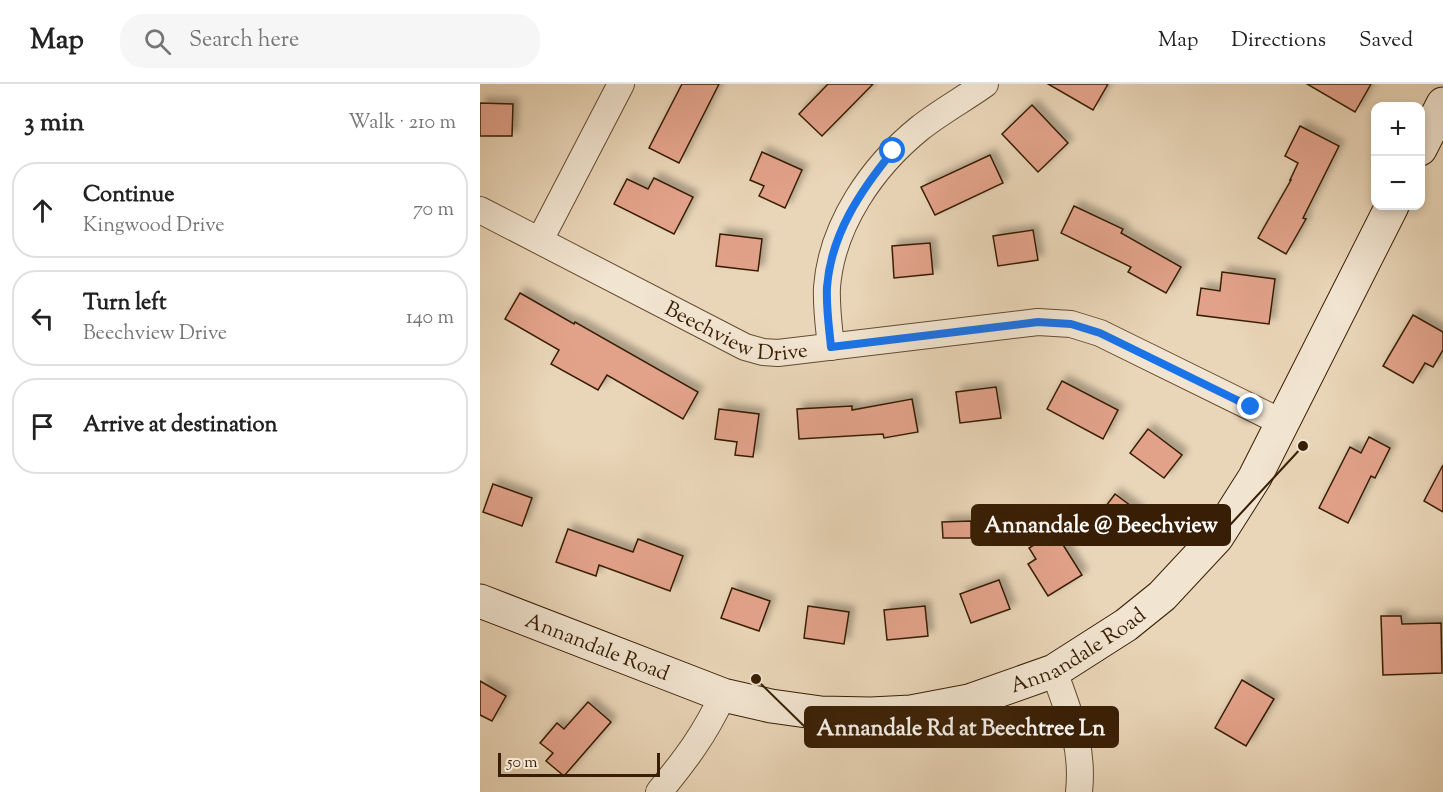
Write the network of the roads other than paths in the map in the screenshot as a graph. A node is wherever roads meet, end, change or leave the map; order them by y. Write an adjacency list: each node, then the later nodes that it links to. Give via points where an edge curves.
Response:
1 (621, 84): 7 (street)
2 (985, 84): 8 (street, via 922,126 893,151 853,207 833,256 828,284)
3 (1443, 105): 4 (main road)
4 (1425, 139)
5 (480, 210): 7 (street, Beechview Drive)
6 (1390, 210): 9 (main road, Annandale Road)
7 (540, 240): 8 (street, Beechview Drive, via 745,347 778,353)
8 (831, 347): 9 (street, Beechview Drive, via 1038,322 1071,324 1100,333)
9 (1283, 423): 11 (main road, Annandale Road, via 1240,503 1191,567 1126,625)
10 (480, 601): 12 (main road, Annandale Road)
11 (1054, 671): 12 (main road, Annandale Road, via 969,701 911,712 821,713); 14 (street, via 1077,736)
12 (723, 695): 13 (street, via 691,754)
13 (659, 792)
14 (1079, 792)

